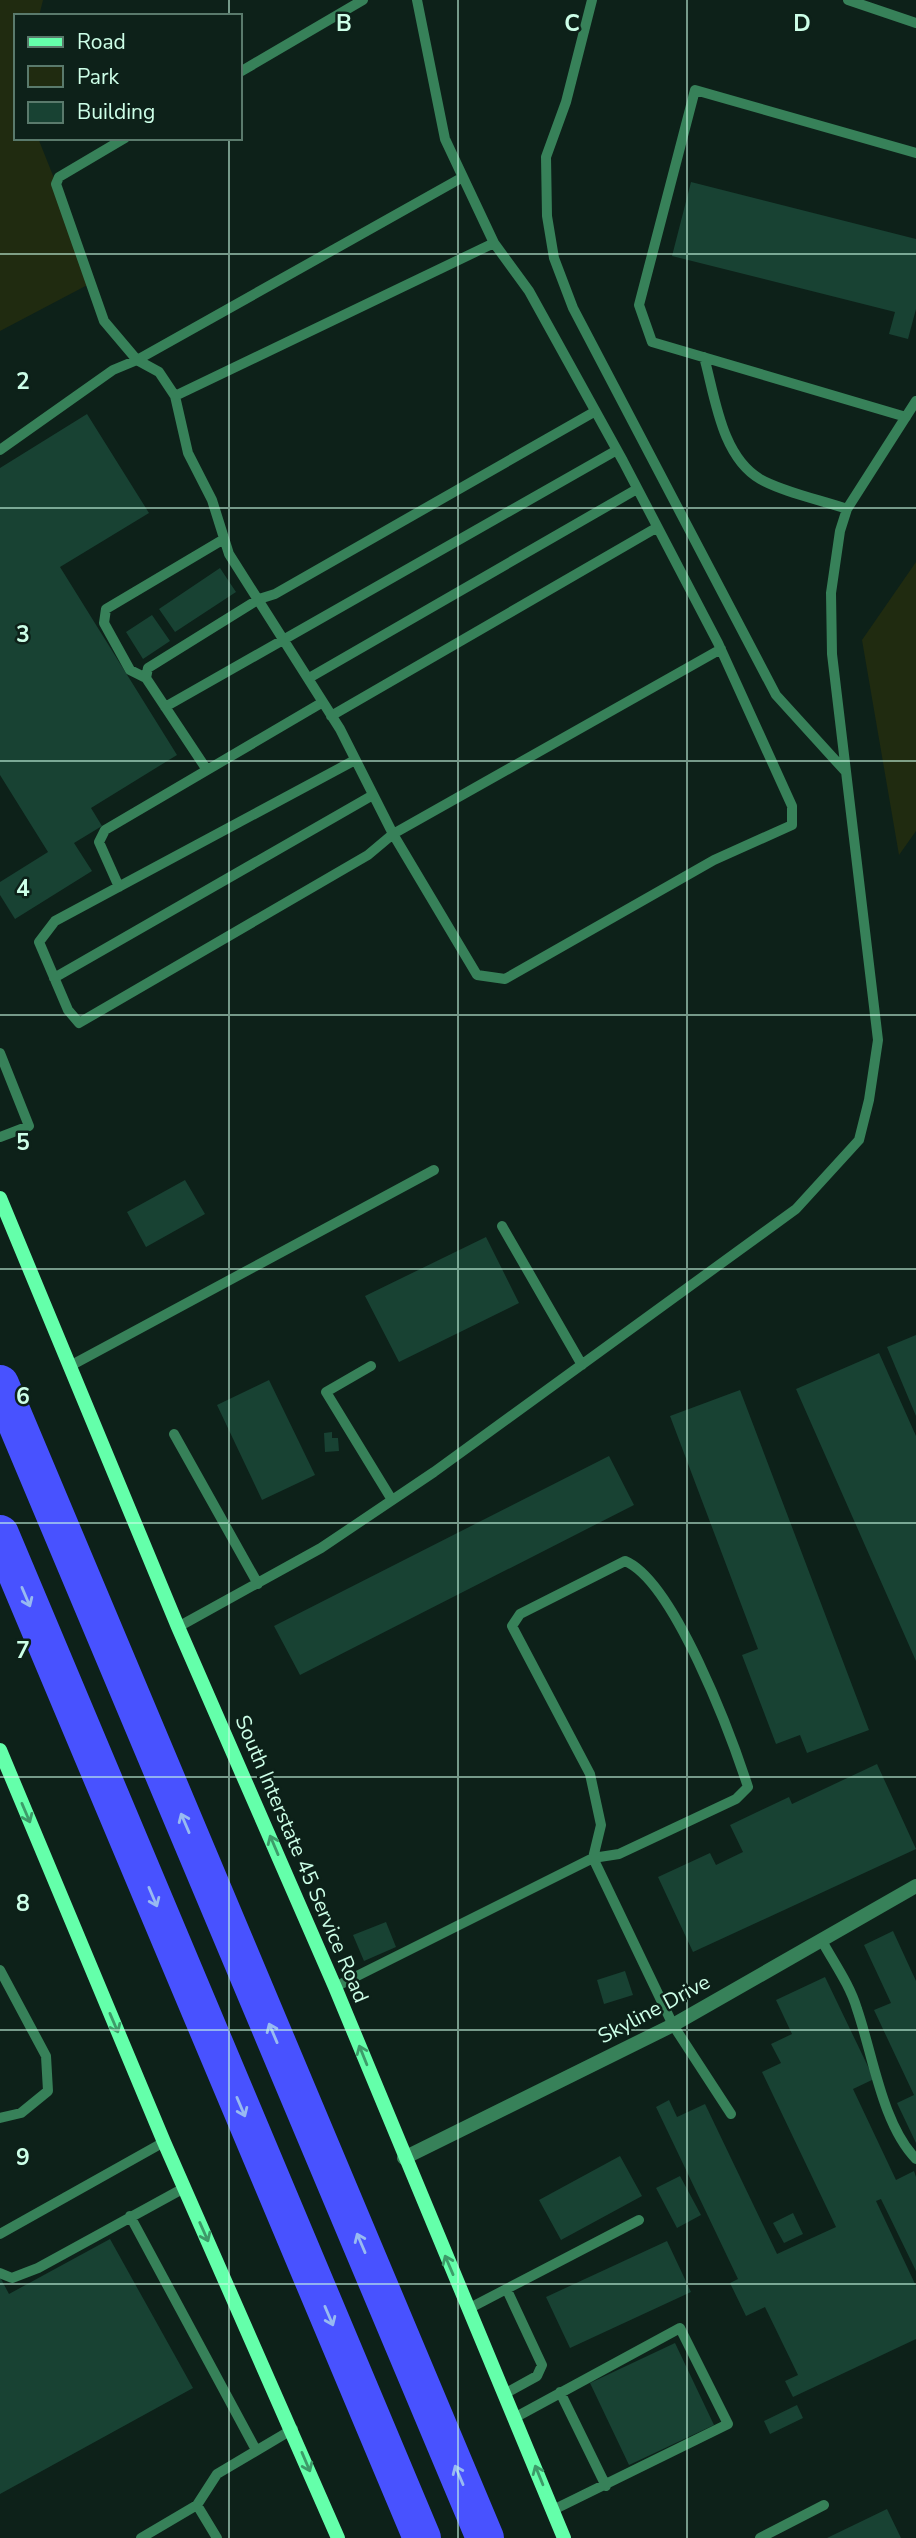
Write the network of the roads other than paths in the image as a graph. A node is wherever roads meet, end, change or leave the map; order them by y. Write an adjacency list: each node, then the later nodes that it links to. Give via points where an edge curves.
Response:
1 (363, 0): 6 (lane)
2 (417, 0): 9 (lane, via 445,139)
3 (592, 0): 33 (lane, via 547,157 547,216 554,258 573,308 776,695)
4 (848, 0): 5 (lane)
5 (916, 23)
6 (242, 71)
7 (122, 140): 12 (lane, via 59,177 56,184 104,321)
8 (916, 153): 11 (lane, via 695,90 639,305 652,342)
9 (463, 177): 10 (lane); 12 (lane)
10 (494, 243): 13 (lane); 15 (lane, via 529,291)
11 (704, 358): 16 (lane); 20 (lane, via 726,436 737,457 759,478)
12 (137, 360): 13 (lane, via 159,372); 17 (lane, via 113,370)
13 (175, 396): 22 (lane, via 188,453 212,500)
14 (916, 401): 16 (lane)
15 (594, 412): 18 (lane); 23 (lane)
16 (906, 417): 20 (lane)
17 (0, 450)
18 (617, 450): 19 (lane); 24 (lane)
19 (637, 489): 21 (lane); 27 (lane)
20 (847, 509): 33 (lane, via 831,593 832,654)
21 (656, 528): 25 (lane); 30 (lane)
22 (224, 539): 23 (lane); 26 (lane, via 106,608 104,623 130,670)
23 (259, 599): 24 (lane); 26 (lane, via 148,668)
24 (285, 639): 27 (lane); 29 (lane)
25 (721, 649): 35 (lane); 35 (lane, via 792,806 793,825 714,860 505,979 477,975)
26 (146, 678): 29 (lane)
27 (309, 678): 28 (lane)
28 (323, 702): 30 (lane); 32 (lane)
29 (165, 707): 32 (lane)
30 (331, 716): 31 (lane)
31 (355, 760): 34 (lane); 36 (lane)
32 (207, 770): 36 (lane, via 104,830 99,842)
33 (846, 772): 43 (lane, via 878,1040 859,1140 796,1209)
34 (373, 795): 35 (lane); 37 (lane)
35 (393, 834): 37 (lane, via 368,855 79,1023)
36 (119, 887): 37 (lane, via 55,921 39,942)
37 (54, 978)
38 (0, 1053): 39 (lane, via 29,1126)
39 (0, 1137)
40 (434, 1170): 44 (lane)
41 (0, 1198): 44 (main road, South Interstate 45 Service Road)
42 (502, 1226): 43 (lane)
43 (582, 1364): 48 (lane)
44 (70, 1366): 51 (main road, South Interstate 45 Service Road)
45 (371, 1366): 48 (lane, via 326,1392)
46 (0, 1384): 86 (highway, one-way to 46)
47 (174, 1434): 50 (lane)
48 (392, 1500): 50 (lane)
49 (0, 1534): 76 (highway, one-way to 76)
50 (258, 1584): 51 (lane)
51 (178, 1627): 57 (main road, South Interstate 45 Service Road, one-way to 51)
52 (0, 1750): 61 (main road, one-way to 61)
53 (593, 1858): 53 (lane, via 601,1825 590,1774 512,1626 520,1614 625,1561 637,1566 680,1622 748,1787 736,1799 619,1854); 57 (lane); 58 (lane)
54 (916, 1886): 55 (street, Skyline Drive)
55 (822, 1941): 58 (street, Skyline Drive); 63 (lane, via 856,2005 888,2112)
56 (0, 1970): 60 (lane, via 46,2056 48,2091 21,2113)
57 (335, 1987): 62 (main road, South Interstate 45 Service Road, one-way to 57)
58 (673, 2025): 59 (lane); 62 (street, Skyline Drive)
59 (731, 2114)
60 (0, 2118)
61 (164, 2142): 64 (main road); 67 (lane)
62 (404, 2158): 70 (main road, South Interstate 45 Service Road, one-way to 62)
63 (916, 2159)
64 (184, 2188): 65 (lane); 74 (main road, one-way to 74)
65 (130, 2216): 68 (lane, via 38,2268 12,2278); 75 (lane)
66 (639, 2220): 69 (lane)
67 (0, 2234)
68 (0, 2273)
69 (507, 2290): 70 (lane); 72 (lane, via 542,2365 537,2376)
70 (468, 2309): 72 (main road, South Interstate 45 Service Road)
71 (560, 2392): 73 (lane); 77 (lane); 77 (lane, via 680,2328 728,2424)
72 (506, 2393): 73 (main road, South Interstate 45 Service Road)
73 (516, 2417): 80 (main road, South Interstate 45 Service Road, one-way to 73)
74 (293, 2429): 75 (lane); 83 (main road, one-way to 83)
75 (256, 2450): 78 (lane, via 216,2474)
76 (395, 2474): 84 (highway, via 388,2522); 85 (highway)
77 (606, 2486): 80 (lane)
78 (197, 2505): 81 (lane); 82 (lane)
79 (824, 2505): 88 (lane)
80 (552, 2510): 87 (main road, South Interstate 45 Service Road)
81 (148, 2536)
82 (216, 2538)
83 (338, 2538)
84 (393, 2538)
85 (422, 2538)
86 (485, 2538)
87 (564, 2538)
88 (760, 2538)

